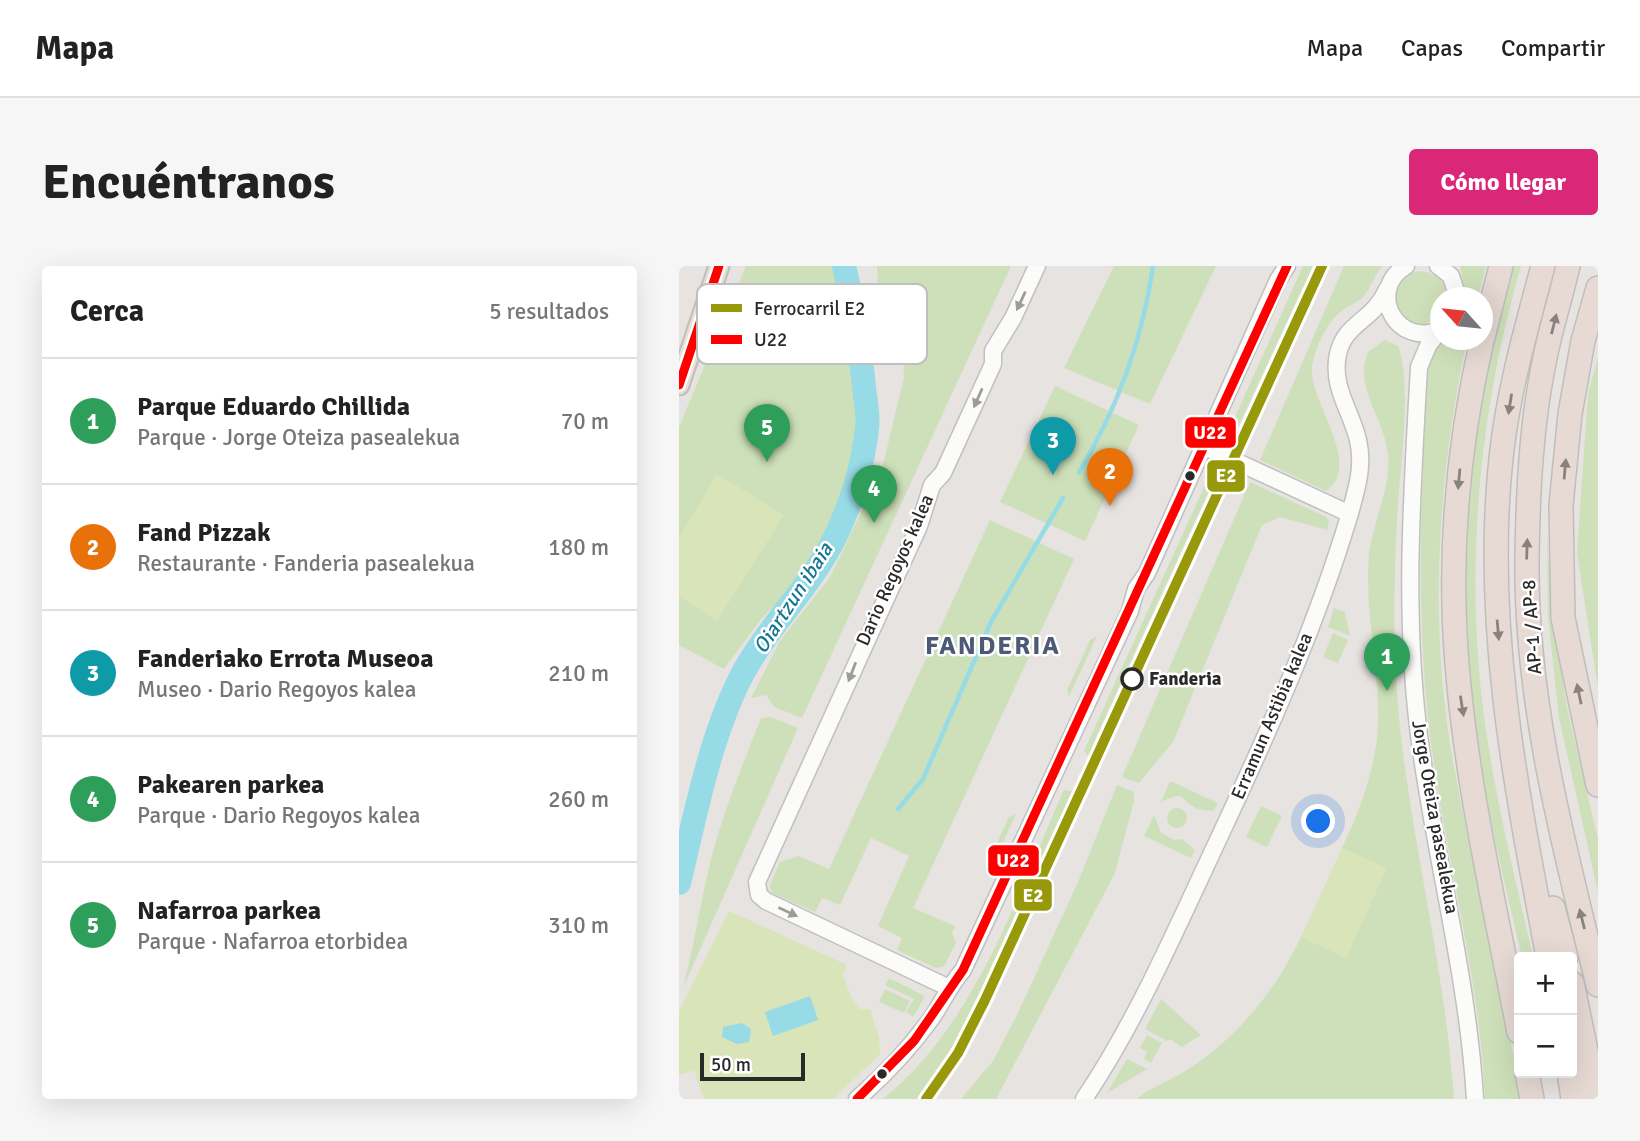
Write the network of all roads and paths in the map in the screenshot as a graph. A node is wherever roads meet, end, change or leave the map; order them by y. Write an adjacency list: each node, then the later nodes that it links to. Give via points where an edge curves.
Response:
1 (719, 266): 9 (main road)
2 (1037, 266): 31 (street, Dario Regoyos kalea, one-way to 31, via 993,351 993,364 943,473 932,485 919,526 758,878 762,898)
3 (1287, 266): 22 (street, via 1216,414)
4 (1406, 266): 12 (street, Erramun Astibia kalea, via 1394,275)
5 (1501, 266): 13 (highway)
6 (1543, 266): 25 (highway, AP-1 / AP-8, one-way to 25, via 1513,379 1495,544 1504,697)
7 (1568, 266): 30 (highway, AP-1 / AP-8, one-way to 7, via 1550,775 1532,661 1527,560 1532,458 1543,372)
8 (1446, 269): 10 (street)
9 (713, 284)
10 (1453, 287)
11 (1598, 288): 24 (highway, one-way to 11, via 1563,618 1561,505 1570,414)
12 (1387, 289): 14 (street, Erramun Astibia kalea); 15 (street, Jorge Oteiza pasealekua, via 1387,306)
13 (1493, 296)
14 (1365, 321): 15 (street); 23 (street, Erramun Astibia kalea, via 1345,335 1336,364 1339,394 1355,428 1360,459)
15 (1397, 324): 17 (street, via 1416,334); 20 (street, Jorge Oteiza pasealekua)
16 (697, 331): 21 (main road)
17 (1430, 331)
18 (1430, 342): 20 (street, Jorge Oteiza pasealekua)
19 (1480, 350): 26 (highway, one-way to 26, via 1462,452 1454,575 1460,691)
20 (1419, 367): 39 (street, Jorge Oteiza pasealekua, via 1409,542 1413,680 1428,792 1461,969)
21 (679, 385)
22 (1205, 447): 23 (street); 31 (street, via 963,970)
23 (1350, 514): 38 (street, Erramun Astibia kalea, via 1265,738 1142,998)
24 (1598, 785)
25 (1519, 790): 27 (highway, AP-1 / AP-8); 28 (highway)
26 (1480, 820): 29 (highway); 33 (highway)
27 (1547, 952)
28 (1565, 952)
29 (1514, 959)
30 (1598, 985)
31 (947, 987): 37 (street, via 943,1002 920,1035)
32 (1577, 1007): 43 (highway)
33 (1516, 1015)
34 (1528, 1078): 40 (highway)
35 (1540, 1078): 41 (highway)
36 (1570, 1078): 42 (highway)
37 (857, 1099)
38 (1084, 1099)
39 (1475, 1099)
40 (1532, 1099)
41 (1544, 1099)
42 (1573, 1099)
43 (1596, 1099)

